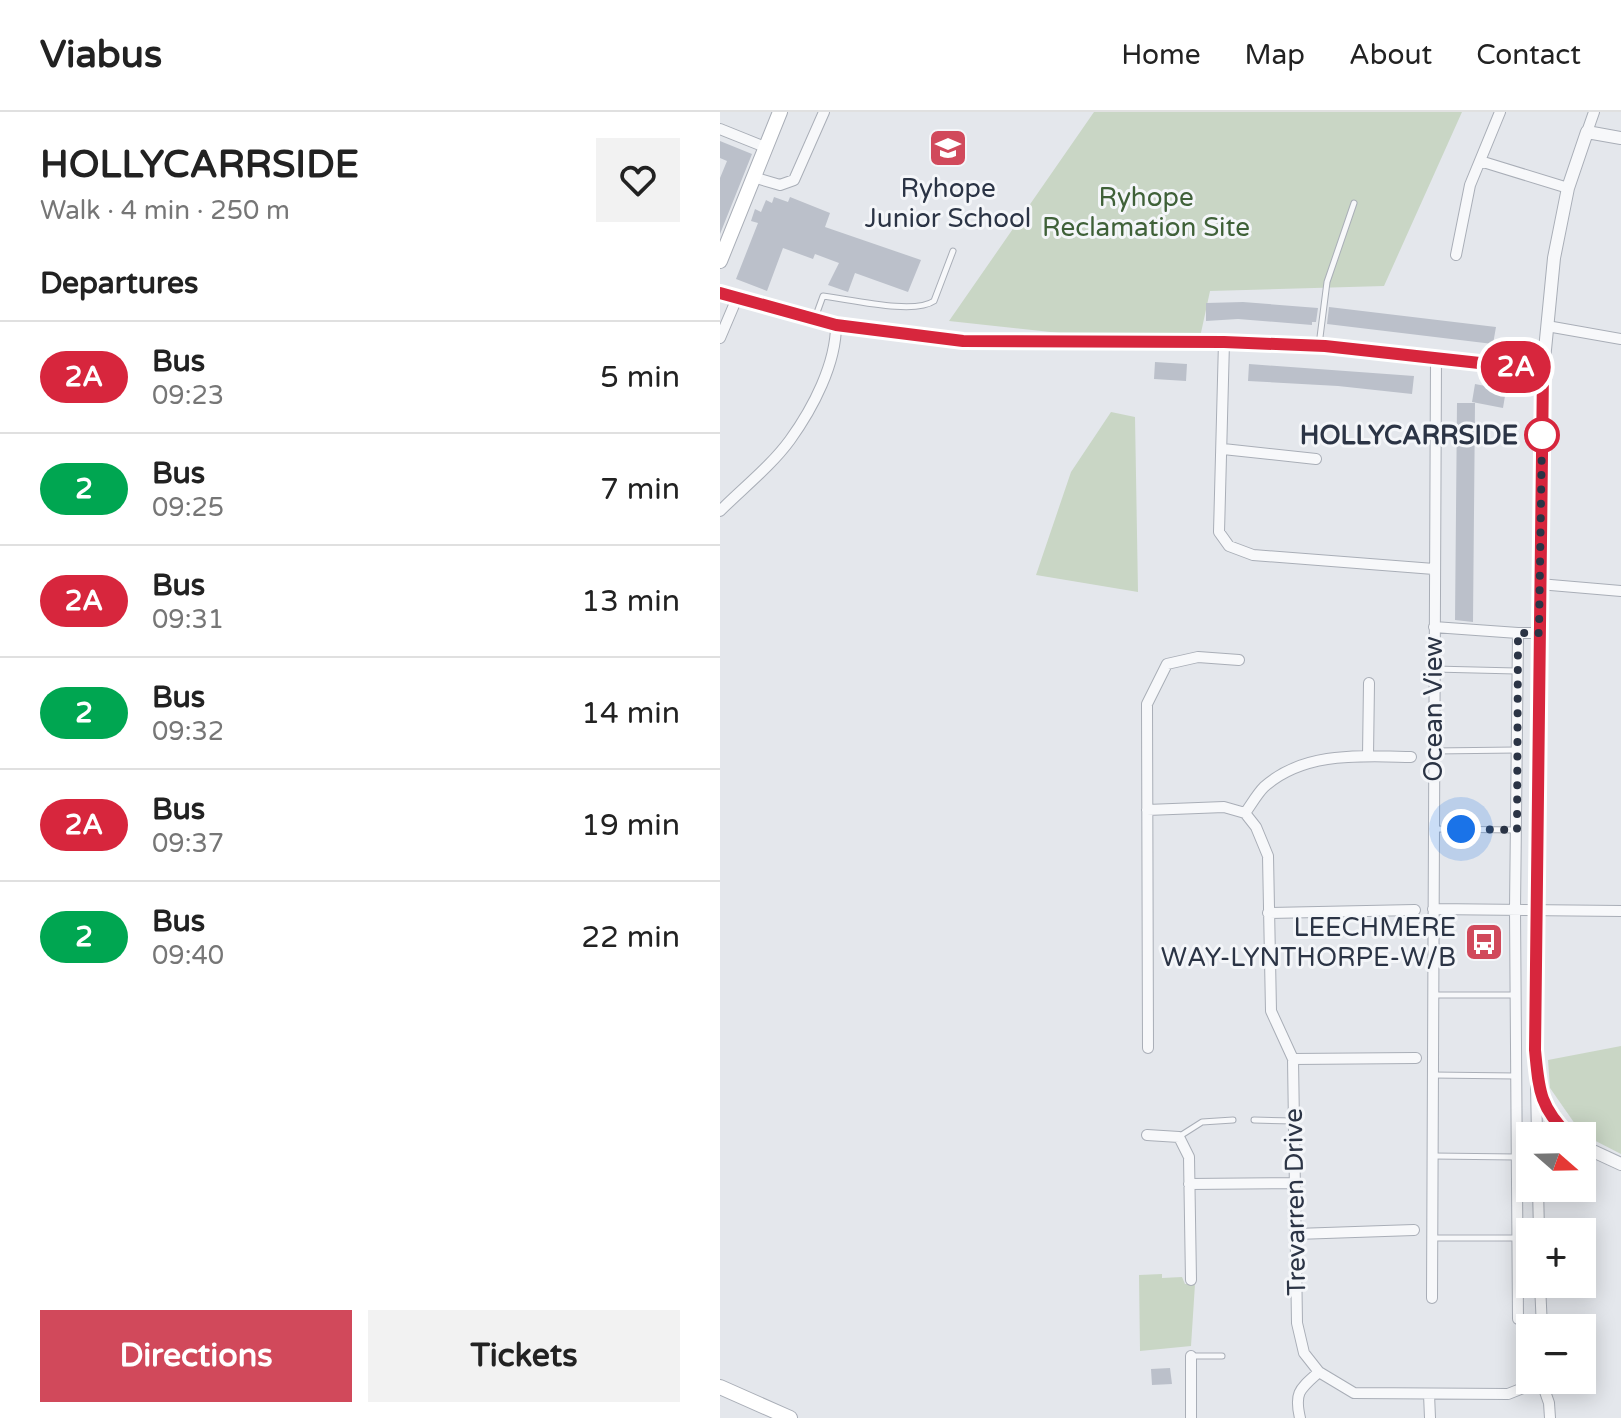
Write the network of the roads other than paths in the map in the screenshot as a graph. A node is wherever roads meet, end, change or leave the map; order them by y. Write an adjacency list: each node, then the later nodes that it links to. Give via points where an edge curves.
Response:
1 (780, 112): 8 (main road)
2 (824, 112): 10 (street, via 794,180 780,185)
3 (1500, 112): 9 (street)
4 (1594, 112): 6 (street)
5 (720, 129): 8 (street)
6 (1587, 132): 7 (street); 11 (street)
7 (1621, 138)
8 (765, 147): 10 (main road)
9 (1480, 161): 11 (street); 14 (street)
10 (753, 177): 15 (main road)
11 (1568, 188): 20 (street)
12 (1354, 203): 24 (lane, via 1327,282)
13 (953, 251): 18 (lane, via 930,304 898,306 823,296)
14 (1456, 255)
15 (720, 261)
16 (720, 293): 17 (street)
17 (737, 298): 18 (street); 21 (street)
18 (815, 319): 19 (street)
19 (836, 325): 23 (street, via 983,341); 29 (street, via 836,344 820,387 790,440)
20 (1547, 326): 22 (street); 26 (street)
21 (720, 338)
22 (1621, 339)
23 (1224, 342): 24 (street); 27 (street)
24 (1318, 346): 25 (street)
25 (1436, 359): 26 (street); 30 (street, Ocean View)
26 (1543, 370): 31 (street)
27 (1223, 449): 28 (street); 30 (street, via 1219,532 1229,546 1253,555)
28 (1316, 459)
29 (720, 511)
30 (1434, 569): 33 (street, Ocean View)
31 (1539, 584): 32 (street); 35 (street)
32 (1621, 591)
33 (1434, 627): 34 (street); 37 (street, Ocean View)
34 (1518, 633): 35 (street); 38 (street)
35 (1539, 633): 51 (street)
36 (1239, 660): 44 (street, via 1198,657 1167,664 1147,704)
37 (1434, 669): 38 (lane); 41 (street, Ocean View)
38 (1517, 671): 40 (street)
39 (1369, 683): 42 (street)
40 (1517, 750): 41 (lane); 47 (street)
41 (1433, 751): 46 (street, Ocean View)
42 (1368, 756): 43 (street); 45 (street, via 1331,757 1294,767 1264,788)
43 (1411, 757)
44 (1147, 810): 45 (street, via 1224,807); 56 (street)
45 (1245, 813): 53 (street, Trevarren Drive, via 1268,856)
46 (1433, 829): 47 (lane); 48 (street, Ocean View)
47 (1517, 830): 50 (street)
48 (1433, 909): 50 (street); 54 (street, Ocean View)
49 (1415, 910): 53 (street)
50 (1515, 910): 51 (street); 55 (street)
51 (1536, 910): 52 (street); 57 (street)
52 (1621, 911)
53 (1268, 913): 59 (street, Trevarren Drive, via 1271,1011)
54 (1433, 995): 55 (lane); 60 (street, Ocean View)
55 (1515, 995): 61 (street)
56 (1148, 1048)
57 (1535, 1050): 66 (street); 67 (street, via 1539,1090)
58 (1416, 1058): 59 (street)
59 (1293, 1059): 64 (street, Trevarren Drive)
60 (1433, 1075): 61 (lane); 71 (street, Ocean View)
61 (1516, 1076): 65 (street)
62 (1233, 1120): 69 (lane, via 1202,1122)
63 (1254, 1120): 64 (lane)
64 (1294, 1121): 74 (street, Trevarren Drive)
65 (1517, 1122)
66 (1537, 1122)
67 (1556, 1122)
68 (1147, 1135): 69 (street)
69 (1179, 1137): 75 (street, via 1189,1157)
70 (1596, 1152): 73 (street)
71 (1432, 1156): 72 (lane); 78 (street, Ocean View)
72 (1516, 1157)
73 (1621, 1164)
74 (1295, 1183): 75 (street); 77 (street, Trevarren Drive)
75 (1189, 1184): 80 (street)
76 (1414, 1230): 77 (street)
77 (1296, 1234): 84 (street, Trevarren Drive, via 1297,1323 1304,1353)
78 (1432, 1238): 79 (lane); 81 (street, Ocean View)
79 (1516, 1238)
80 (1191, 1280)
81 (1432, 1298)
82 (1191, 1356): 83 (lane); 90 (street)
83 (1222, 1356)
84 (1319, 1372): 87 (street, via 1354,1393); 91 (street, via 1297,1397)
85 (720, 1387): 89 (main road)
86 (1516, 1391): 87 (street)
87 (1429, 1394): 92 (street)
88 (1546, 1394): 93 (street)
89 (790, 1418)
90 (1191, 1418)
91 (1300, 1418)
92 (1430, 1418)
93 (1550, 1418)

